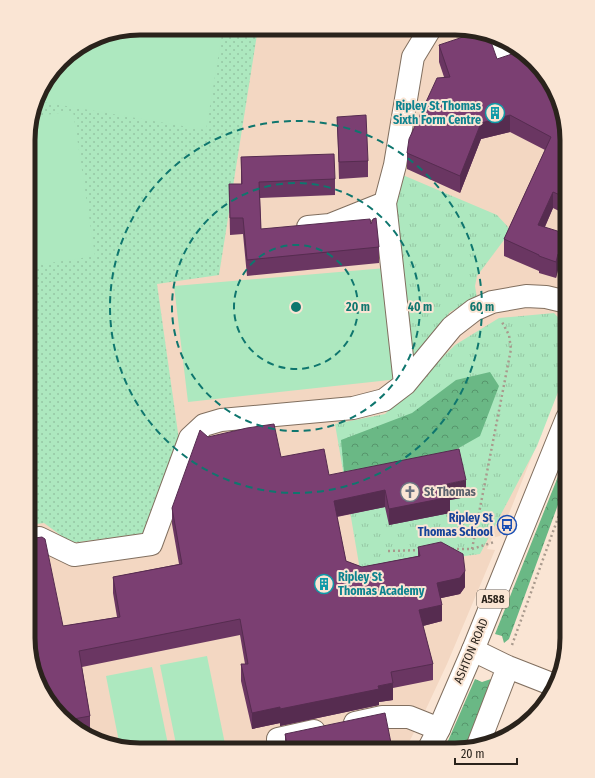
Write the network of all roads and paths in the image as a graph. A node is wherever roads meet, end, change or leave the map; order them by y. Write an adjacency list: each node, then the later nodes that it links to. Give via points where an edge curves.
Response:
1 (426, 35): 4 (main road, via 413,57 395,165)
2 (495, 43): 3 (main road)
3 (532, 69)
4 (384, 203): 5 (main road, via 330,225); 8 (main road)
5 (287, 229)
6 (560, 300): 8 (main road, via 526,296 492,302 474,310 452,327)
7 (498, 316): 13 (path, via 509,335 511,349)
8 (405, 384): 11 (main road, via 384,400 354,408 221,420 204,424 190,438 151,544 74,555 39,538)
9 (560, 435): 17 (main road, ASHTON ROAD / A588)
10 (560, 513): 18 (path)
11 (35, 539)
12 (497, 541): 13 (path)
13 (472, 549): 15 (path)
14 (426, 550): 16 (path)
15 (449, 550)
16 (388, 552)
17 (473, 650): 18 (main road); 20 (main road, ASHTON ROAD / A588)
18 (509, 659): 19 (main road); 22 (main road)
19 (550, 682)
20 (439, 728): 21 (main road, via 409,717 382,717); 23 (main road, ASHTON ROAD / A588)
21 (278, 739)
22 (480, 739)
23 (432, 743)

